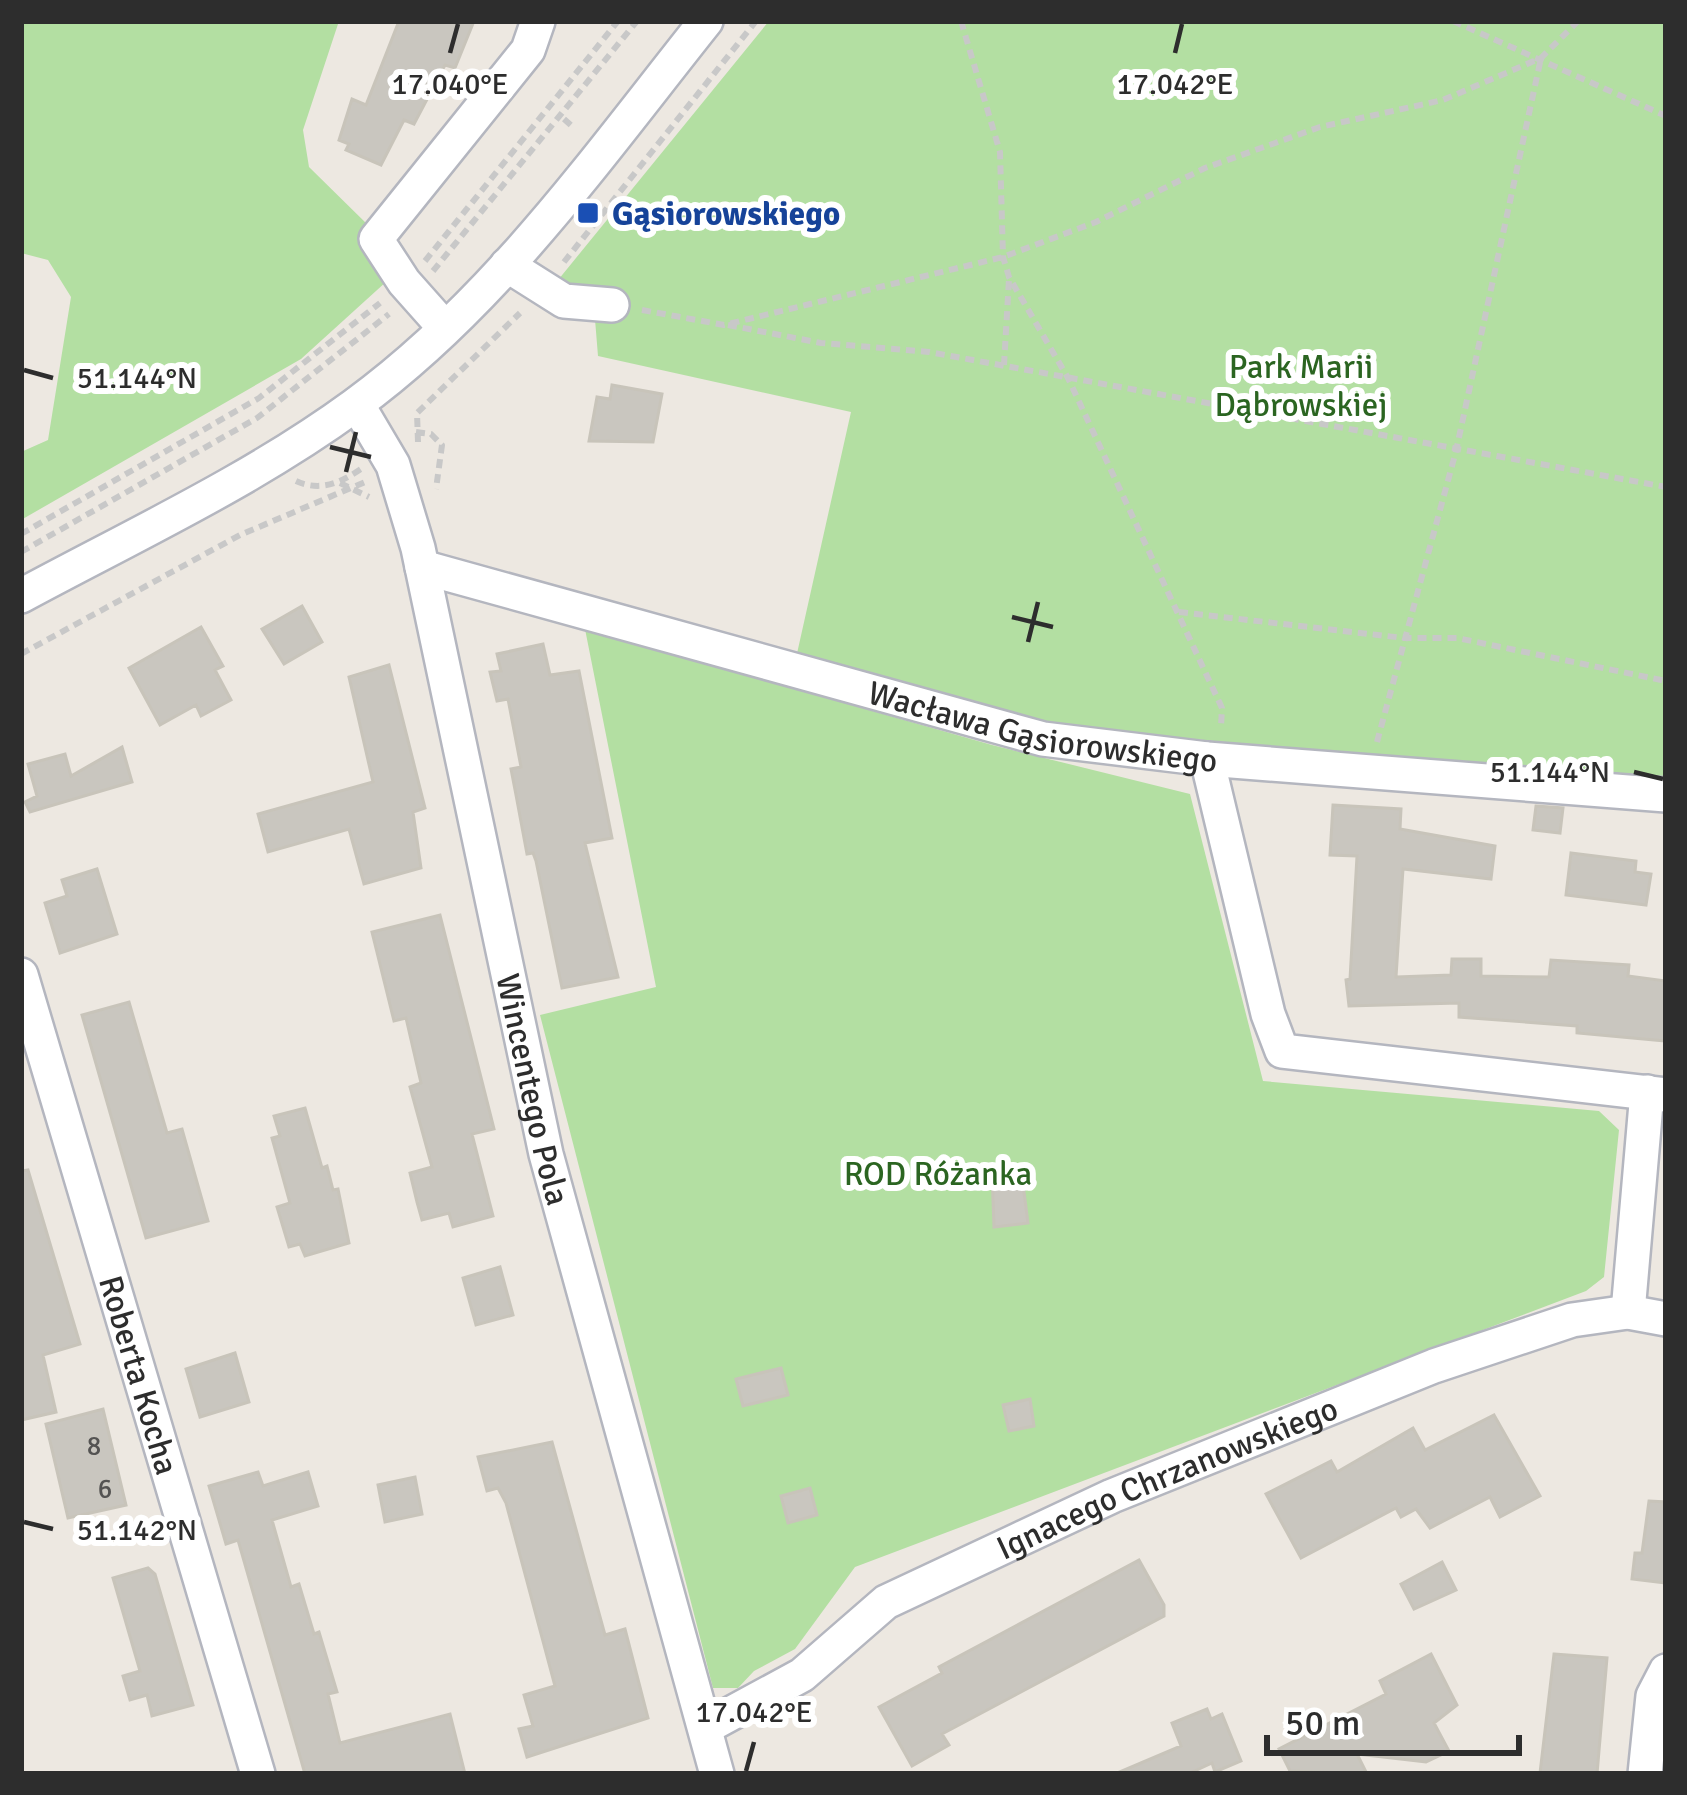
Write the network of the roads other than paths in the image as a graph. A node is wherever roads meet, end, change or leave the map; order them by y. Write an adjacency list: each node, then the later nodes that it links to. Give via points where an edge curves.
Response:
1 (538, 21): 5 (street, via 528,50 376,239)
2 (706, 21): 3 (street)
3 (507, 265): 4 (street, via 564,301); 5 (street)
4 (612, 304)
5 (444, 327): 6 (street)
6 (357, 404): 7 (street, Wincentego Pola); 8 (street, via 223,490)
7 (422, 567): 9 (street, Wacława Gąsiorowskiego, via 983,725); 16 (street, Wincentego Pola, via 546,1154)
8 (21, 596)
9 (1214, 760): 10 (street); 12 (street, Wacława Gąsiorowskiego, via 1282,1051)
10 (1666, 795)
11 (21, 975): 17 (street, Roberta Kocha)
12 (1656, 1093): 13 (street)
13 (1628, 1312): 14 (street, Ignacego Chrzanowskiego); 16 (street, Ignacego Chrzanowskiego, via 1572,1320 1434,1366 1112,1496 886,1602 802,1675)
14 (1666, 1319)
15 (1666, 1671): 19 (street, via 1653,1696)
16 (706, 1727): 18 (street, Wincentego Pola)
17 (258, 1774)
18 (717, 1774)
19 (1645, 1774)

